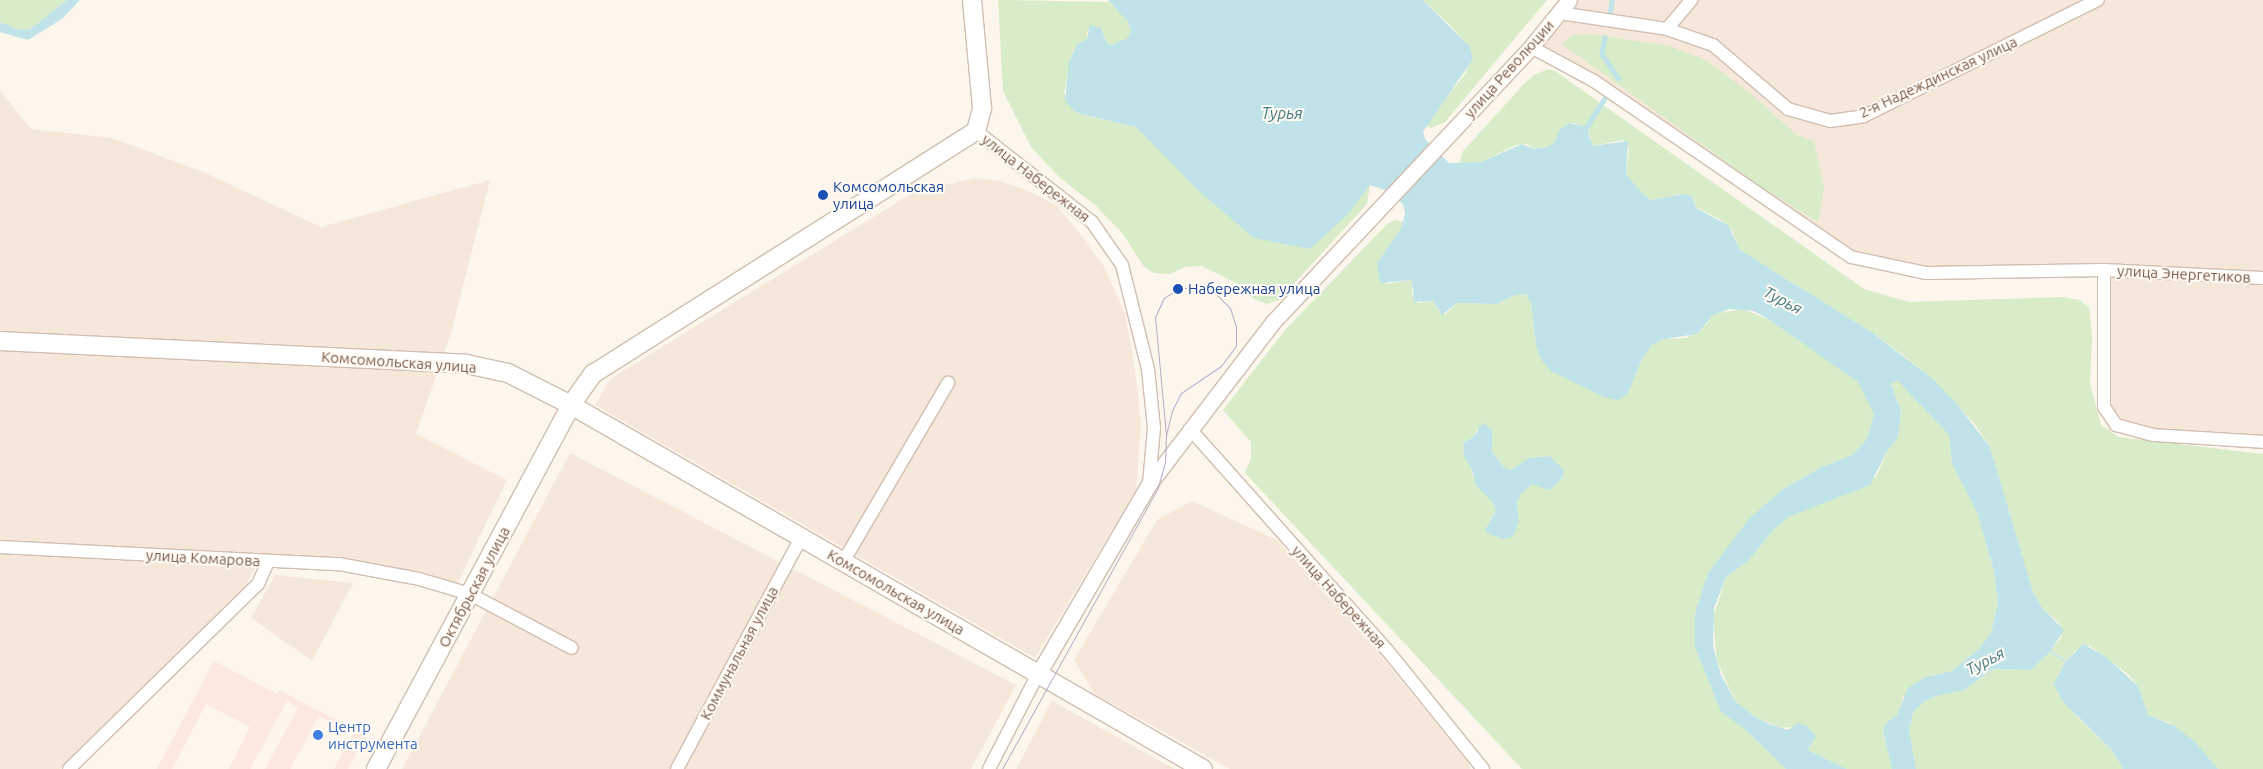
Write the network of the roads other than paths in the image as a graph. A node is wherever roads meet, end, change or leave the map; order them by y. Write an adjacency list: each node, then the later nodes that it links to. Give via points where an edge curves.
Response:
1 (972, 0): 8 (main road, via 982,108)
2 (1568, 0): 5 (street, улица Революции)
3 (1691, 0): 6 (street)
4 (2098, 0): 6 (street, 2-я Надеждинская улица, via 1864,116 1830,121 1788,108 1714,45)
5 (1559, 13): 6 (street, 2-я Надеждинская улица); 7 (street, улица Революции)
6 (1667, 29)
7 (1531, 47): 9 (street, улица Энергетиков, via 1594,81 1851,257 1926,273); 14 (street, улица Революции, via 1385,207 1273,322)
8 (976, 130): 13 (main road, Октябрьская улица, via 593,374); 16 (street, улица Набережная, via 1092,222 1122,265 1137,314 1148,369 1154,428)
9 (2104, 270): 10 (street, улица Энергетиков); 15 (street, via 2104,407 2116,425 2153,435)
10 (2263, 278)
11 (0, 341): 13 (main road, Комсомольская улица, via 466,364 508,373)
12 (948, 383): 20 (street)
13 (572, 405): 17 (main road, Комсомольская улица); 21 (main road, Октябрьская улица)
14 (1190, 429): 16 (street, улица Революции); 29 (street, улица Набережная, via 1387,650)
15 (2263, 442)
16 (1149, 484): 23 (street, улица Революции)
17 (801, 538): 20 (main road, Комсомольская улица); 26 (street, Коммунальная улица)
18 (0, 547): 19 (street, улица Комарова)
19 (268, 562): 21 (street, via 340,564 419,578); 24 (street, улица Комарова, via 258,584)
20 (844, 562): 23 (main road, Комсомольская улица)
21 (470, 594): 22 (street); 25 (main road, Октябрьская улица)
22 (572, 648)
23 (1038, 674): 27 (street); 28 (main road, Комсомольская улица)
24 (69, 769)
25 (376, 769)
26 (677, 769)
27 (989, 769)
28 (1203, 769)
29 (1483, 769)

